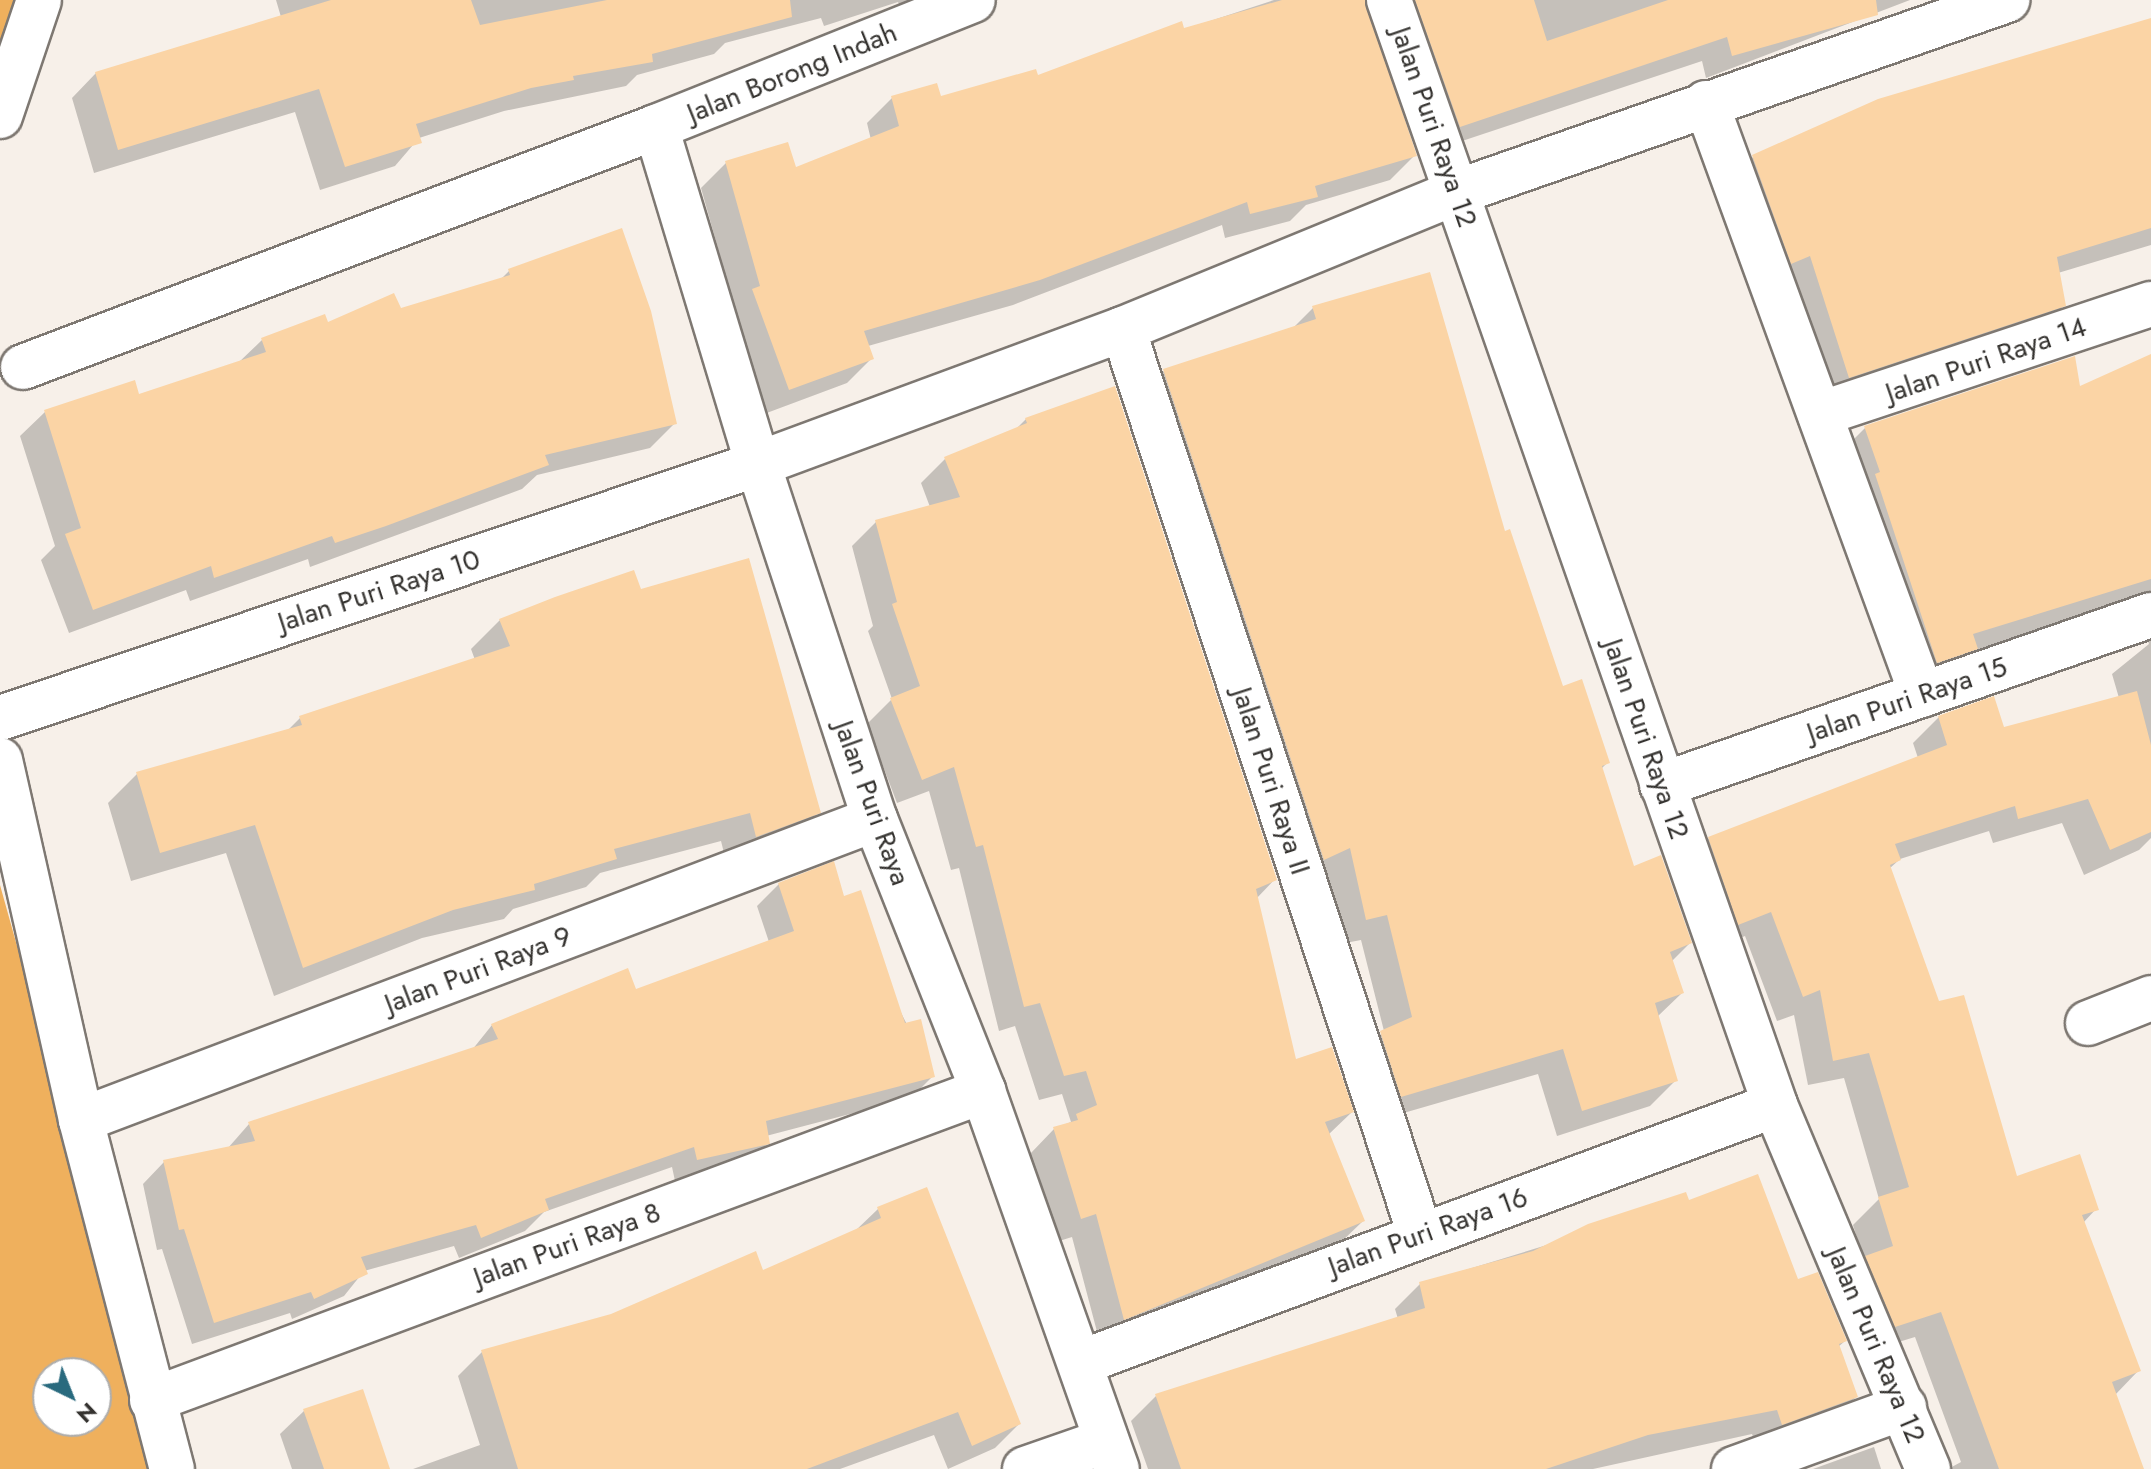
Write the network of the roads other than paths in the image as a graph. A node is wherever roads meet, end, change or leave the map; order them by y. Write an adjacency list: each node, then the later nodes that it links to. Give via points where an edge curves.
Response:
1 (39, 0): 6 (street)
2 (973, 0): 7 (street, Jalan Borong Indah)
3 (1389, 0): 8 (street, Jalan Puri Raya 12)
4 (2007, 0): 5 (street, Jalan Puri Raya 10)
5 (1706, 103): 8 (street, Jalan Puri Raya 10); 12 (street)
6 (0, 116)
7 (656, 127): 11 (street, Jalan Borong Indah); 13 (street, Jalan Puri Raya)
8 (1457, 192): 10 (street, Jalan Puri Raya 10); 18 (street, Jalan Puri Raya 12)
9 (2151, 304): 12 (street, Jalan Puri Raya 14)
10 (1123, 329): 13 (street, Jalan Puri Raya 10); 25 (street, Jalan Puri Raya II)
11 (23, 367)
12 (1820, 414): 15 (street)
13 (758, 464): 16 (street, Jalan Puri Raya 10); 19 (street, Jalan Puri Raya)
14 (2151, 615): 15 (street, Jalan Puri Raya 15)
15 (1922, 695): 18 (street, Jalan Puri Raya 15)
16 (0, 718)
17 (0, 760): 24 (street)
18 (1662, 785): 23 (street, Jalan Puri Raya 12)
19 (875, 819): 22 (street, Jalan Puri Raya); 24 (street, Jalan Puri Raya 9)
20 (2151, 998): 21 (street)
21 (2088, 1023)
22 (983, 1091): 26 (street, Jalan Puri Raya); 27 (street, Jalan Puri Raya 8)
23 (1775, 1105): 25 (street, Jalan Puri Raya 16); 28 (street, Jalan Puri Raya 12)
24 (81, 1120): 27 (street)
25 (1420, 1234): 26 (street, Jalan Puri Raya 16)
26 (1082, 1362): 29 (street, Jalan Puri Raya)
27 (152, 1400): 30 (street)
28 (1904, 1407): 32 (street); 33 (street, Jalan Puri Raya 12)
29 (1112, 1455): 31 (street)
30 (172, 1469)
31 (1025, 1469)
32 (1734, 1469)
33 (1928, 1469)

